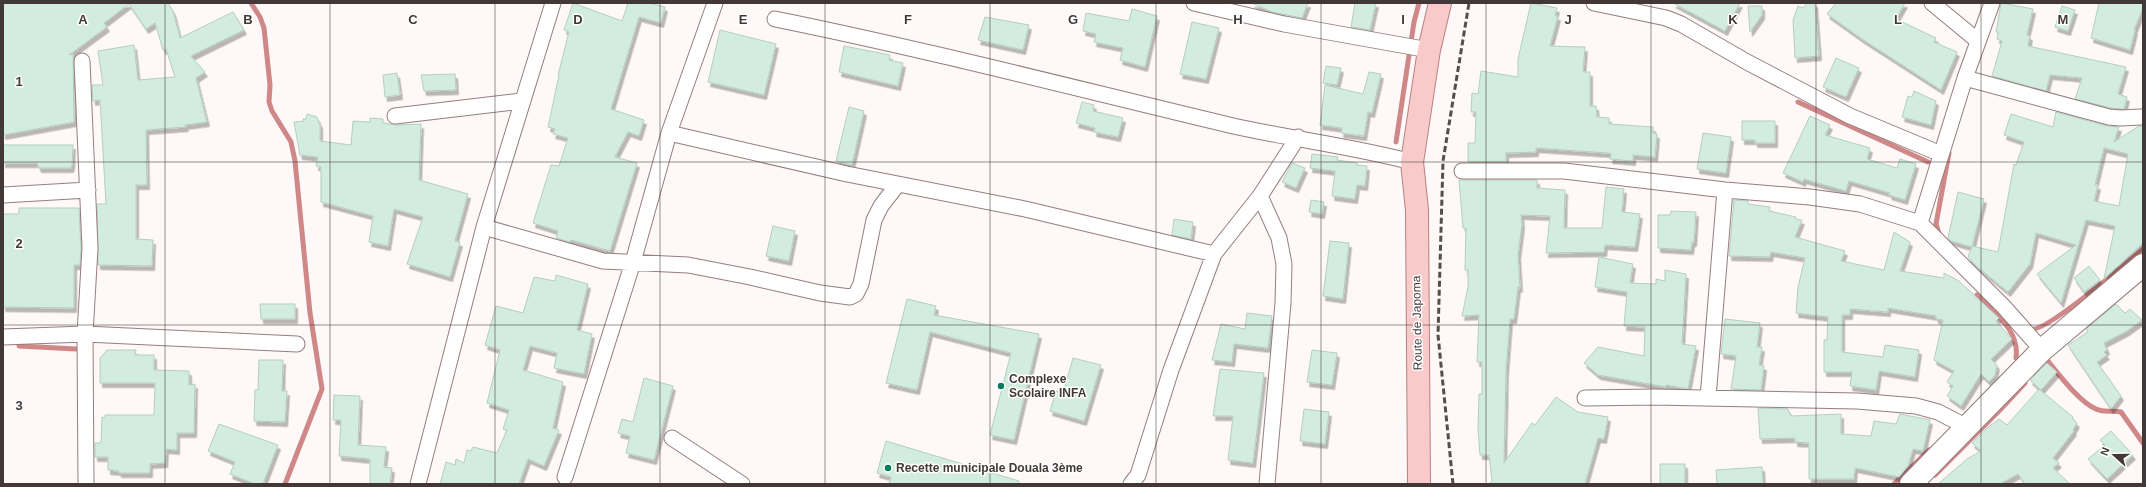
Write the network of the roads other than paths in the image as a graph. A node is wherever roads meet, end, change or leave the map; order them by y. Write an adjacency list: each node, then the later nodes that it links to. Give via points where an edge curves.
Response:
1 (553, 3): 13 (street)
2 (715, 3): 16 (street)
3 (1194, 3): 10 (street, via 1284,24)
4 (1440, 3): 10 (main road, Route de Japoma)
5 (1594, 3): 18 (street, via 1666,18 1681,24 1850,116)
6 (1932, 3): 9 (street)
7 (1992, 3): 9 (street)
8 (775, 19): 17 (street, via 878,40 1238,127)
9 (1978, 41): 12 (street)
10 (1429, 50): 19 (main road, Route de Japoma)
11 (82, 61): 22 (street)
12 (1965, 78): 14 (street, via 2109,117); 18 (street)
13 (522, 101): 15 (street); 27 (street)
14 (2142, 115)
15 (394, 116)
16 (669, 133): 21 (street); 29 (street)
17 (1298, 137): 19 (street, via 1369,150); 25 (street)
18 (1941, 154): 26 (street)
19 (1412, 162): 47 (main road, Route de Japoma, via 1417,210)
20 (1462, 171): 23 (street, via 1564,171)
21 (898, 184): 28 (street, via 1025,209); 29 (street, via 880,206 874,220 862,284 856,294 850,297 688,266)
22 (88, 190): 24 (street); 31 (street, via 90,248)
23 (1725, 190): 26 (street, via 1810,196 1860,204); 36 (street)
24 (3, 196)
25 (1260, 196): 28 (street); 46 (street, via 1279,238 1284,264 1283,303)
26 (1920, 223): 34 (street, via 2004,307)
27 (484, 227): 29 (street, via 603,261); 44 (street)
28 (1214, 254): 40 (street, via 1171,370)
29 (633, 262): 39 (street)
30 (2143, 265): 34 (main road)
31 (85, 334): 32 (street); 33 (street); 42 (street)
32 (3, 337)
33 (297, 344)
34 (2042, 350): 37 (main road)
35 (1585, 398): 36 (street)
36 (1708, 398): 37 (street, via 1857,401 1916,406 1938,412)
37 (1967, 427): 48 (main road)
38 (672, 438): 45 (street)
39 (565, 477)
40 (1138, 481)
41 (74, 484): 42 (street)
42 (86, 484): 43 (street)
43 (91, 484)
44 (418, 484)
45 (742, 484)
46 (1267, 484)
47 (1416, 484)
48 (1911, 484)

